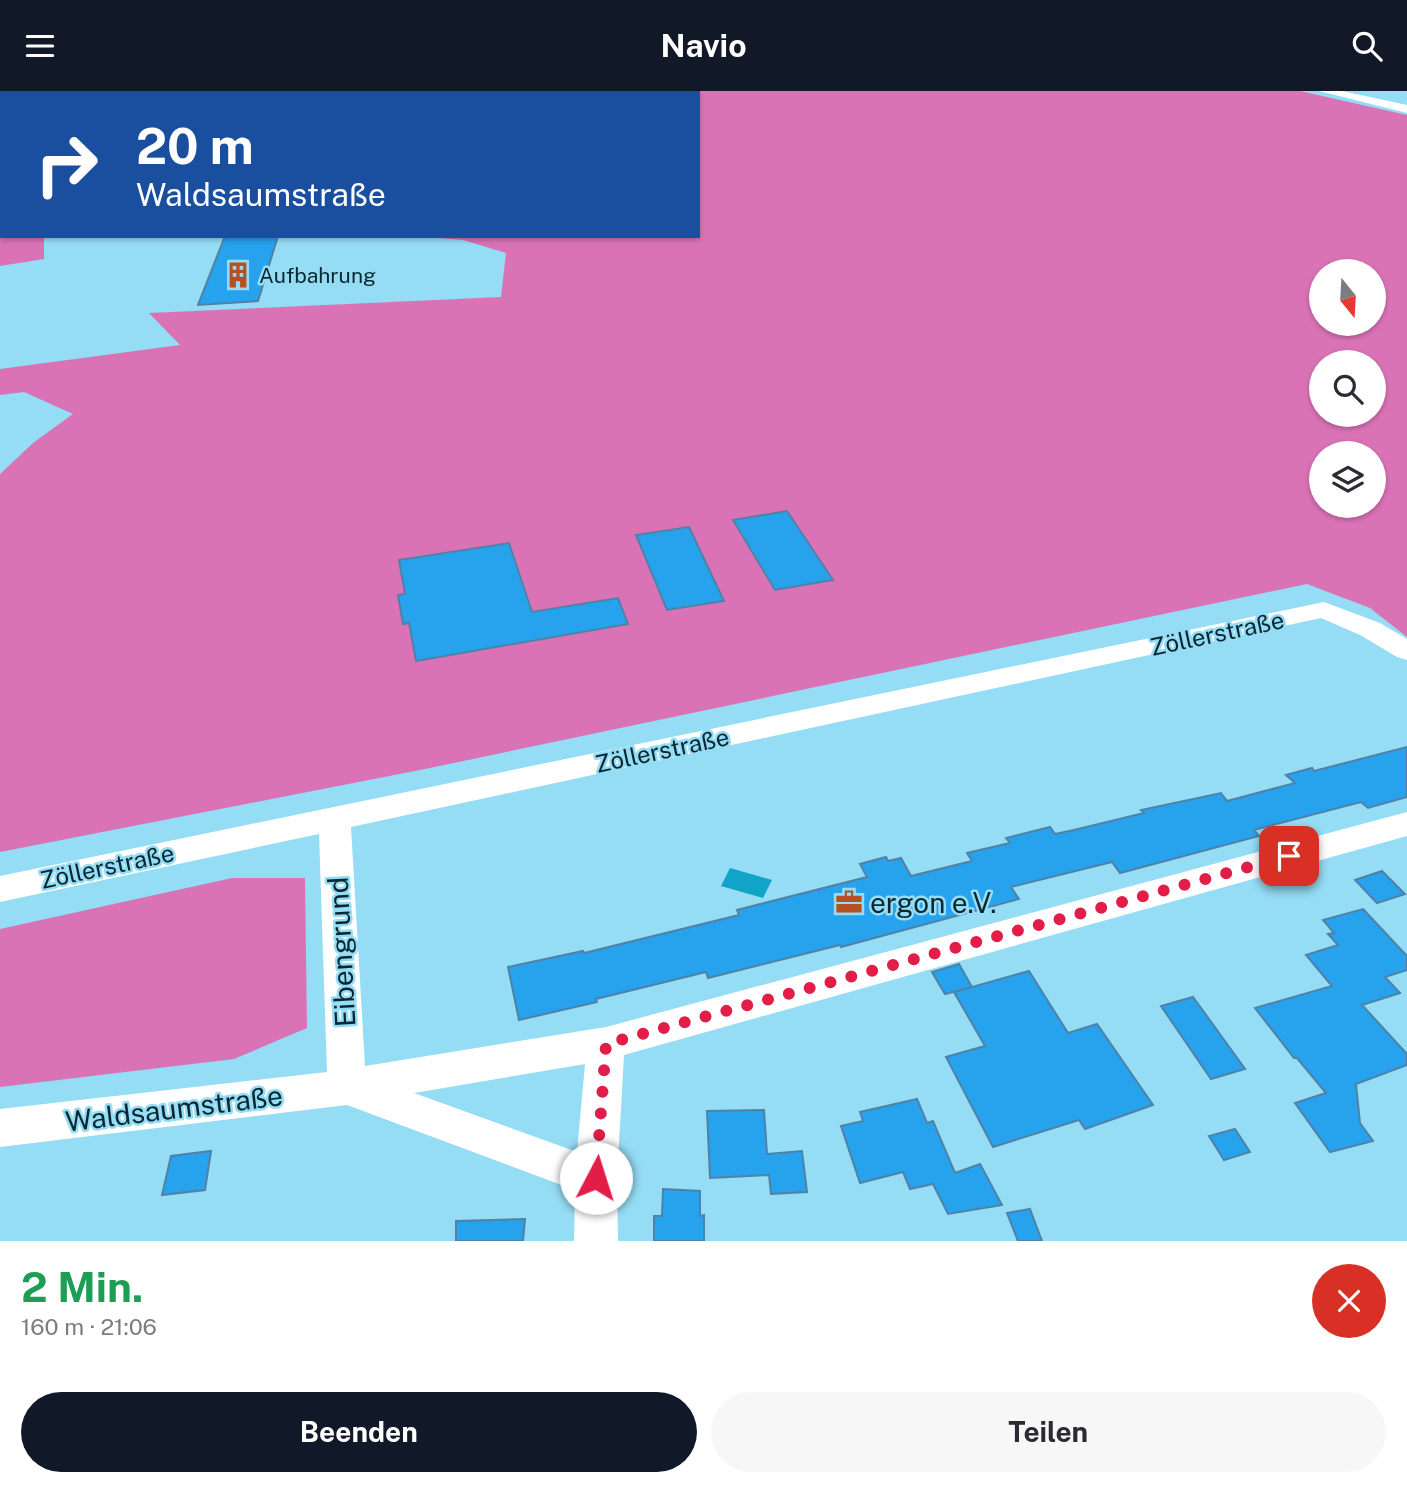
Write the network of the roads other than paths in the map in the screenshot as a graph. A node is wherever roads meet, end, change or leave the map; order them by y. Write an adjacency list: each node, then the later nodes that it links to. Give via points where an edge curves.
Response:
1 (1325, 91): 2 (street)
2 (1407, 109)
3 (1407, 651): 4 (street, Zöllerstraße, via 1324,610)
4 (334, 817): 6 (street, Zöllerstraße); 8 (street, Eibengrund)
5 (1407, 824): 7 (street, Waldsaumstraße)
6 (0, 889)
7 (606, 1044): 8 (street, Waldsaumstraße); 10 (street)
8 (347, 1087): 9 (street, Waldsaumstraße); 10 (street, Waldsaumstraße)
9 (0, 1128)
10 (596, 1178): 11 (street)
11 (596, 1241)

